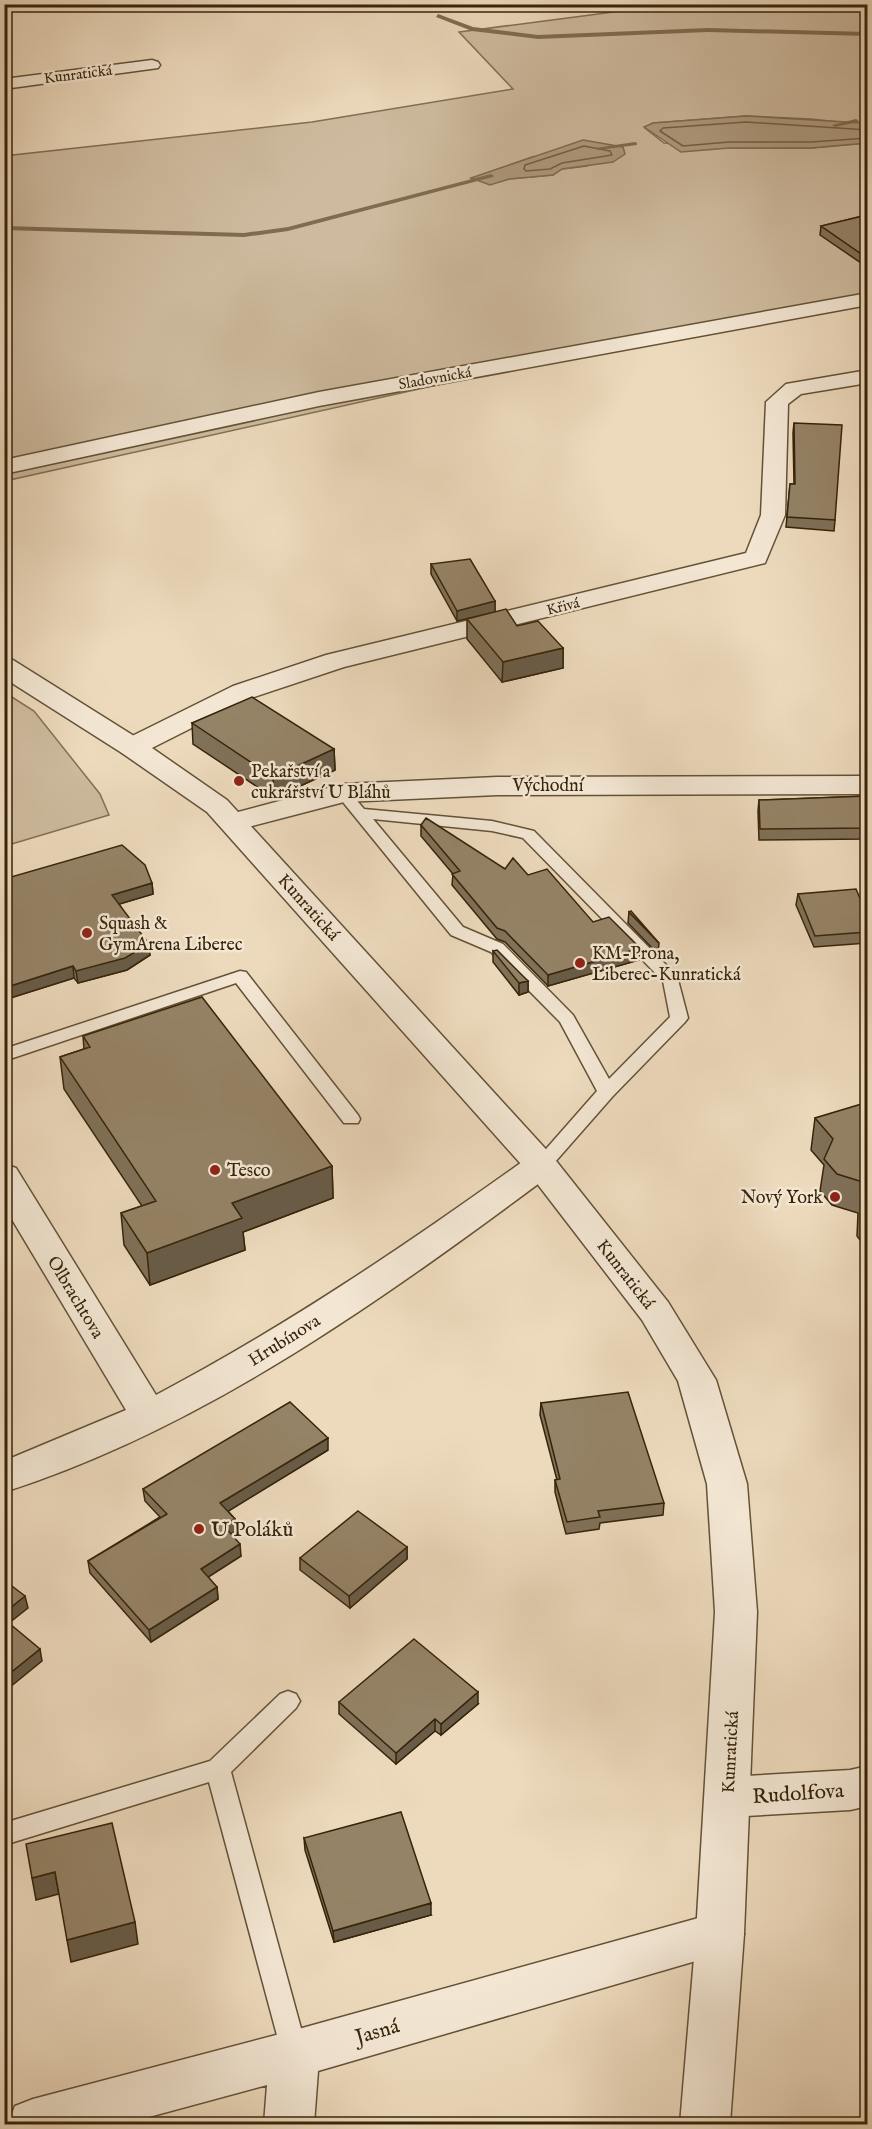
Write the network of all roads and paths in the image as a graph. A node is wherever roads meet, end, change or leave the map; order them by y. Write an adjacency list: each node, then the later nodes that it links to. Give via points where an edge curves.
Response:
1 (152, 65): 2 (street, Kunratická)
2 (4, 84)
3 (867, 299): 5 (street, Sladovnická, via 331,397)
4 (867, 376): 7 (street, Křivá, via 794,389 777,402 773,515 756,558 335,661 242,692)
5 (4, 467)
6 (4, 666): 7 (street, Kunratická)
7 (132, 747): 10 (street, Kunratická, via 217,806)
8 (867, 785): 9 (street, Východní, via 497,786)
9 (351, 803): 10 (street, Východní); 12 (lane, via 457,932 497,948 567,1018); 12 (lane, via 528,834 671,980 679,1018)
10 (233, 822): 14 (street, Kunratická)
11 (4, 1055): 13 (lane, via 240,976)
12 (607, 1092): 14 (lane)
13 (351, 1119)
14 (541, 1165): 16 (street, Hrubínova, via 356,1296 243,1365); 21 (street, Kunratická, via 655,1311 697,1380 727,1484 735,1600)
15 (4, 1176): 16 (street, Olbrachtova)
16 (149, 1416): 17 (street, Hrubínova)
17 (4, 1477)
18 (288, 1701): 19 (lane)
19 (218, 1769): 22 (lane); 24 (lane)
20 (867, 1786): 21 (street, Rudolfova)
21 (728, 1797): 23 (street, Kunratická)
22 (4, 1834)
23 (720, 1934): 24 (street, Jasná); 27 (street, Kunratická)
24 (295, 2054): 25 (street, Jasná); 26 (street)
25 (33, 2124)
26 (289, 2124)
27 (705, 2124)

